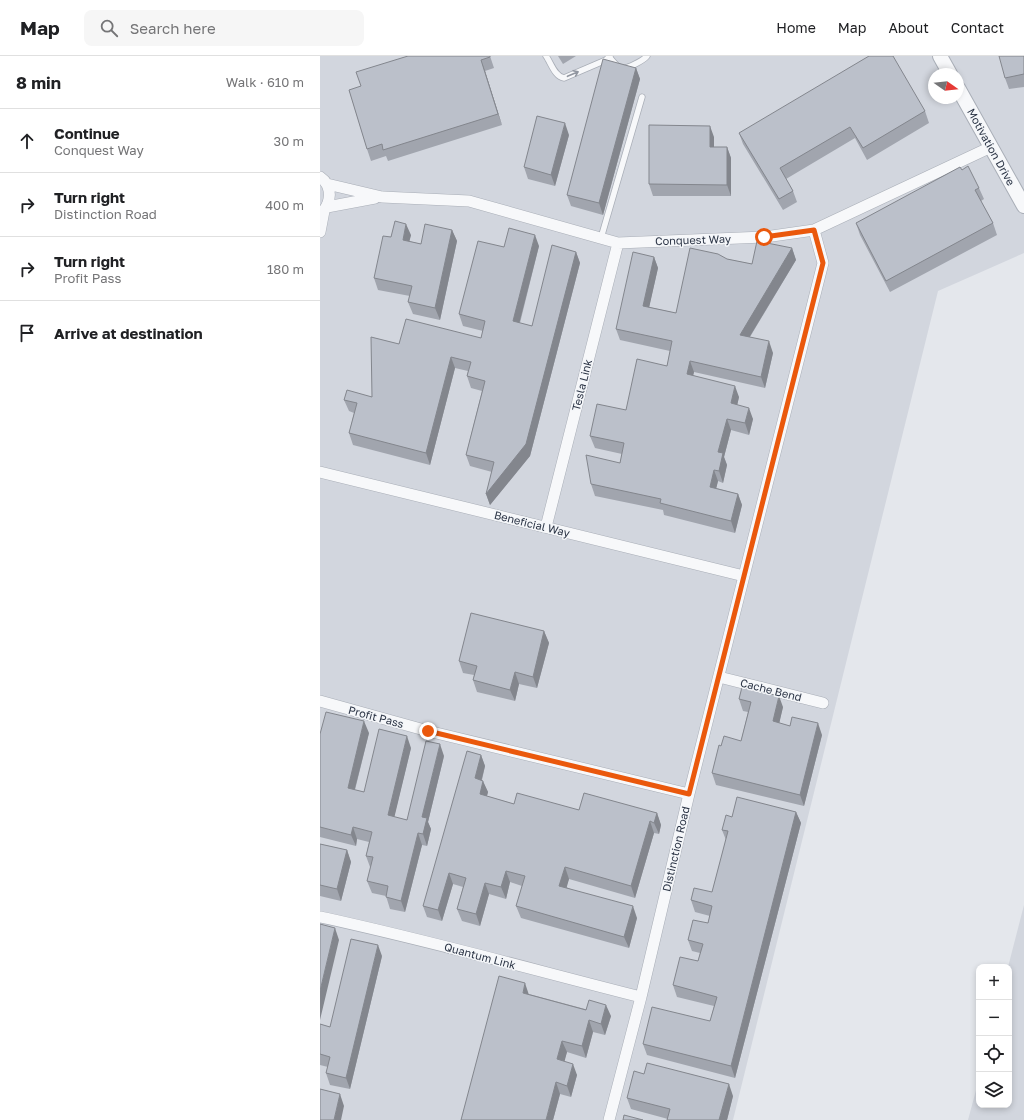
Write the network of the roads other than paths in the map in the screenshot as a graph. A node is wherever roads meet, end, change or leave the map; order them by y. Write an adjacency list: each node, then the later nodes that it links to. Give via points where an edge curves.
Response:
1 (546, 56): 4 (lane, one-way to 4, via 557,74 564,78)
2 (647, 56): 4 (lane, via 625,69 620,68)
3 (940, 56): 5 (street)
4 (609, 57)
5 (947, 68)
6 (642, 97): 15 (lane)
7 (964, 99): 8 (street, Motivation Drive)
8 (991, 147): 11 (street, Motivation Drive); 13 (street, Conquest Way)
9 (324, 181): 10 (street, Conquest Way); 12 (street, via 330,192 330,199)
10 (382, 197): 12 (street, Conquest Way); 15 (street, Conquest Way, via 468,201)
11 (1024, 206)
12 (324, 210): 14 (street)
13 (814, 230): 16 (street, Conquest Way, via 764,237); 19 (street, Distinction Road, via 823,263)
14 (320, 232)
15 (601, 238): 16 (street, Conquest Way)
16 (618, 243): 18 (street, Tesla Link)
17 (320, 472): 18 (street, Beneficial Way)
18 (546, 527): 19 (street, Beneficial Way)
19 (744, 576): 20 (street, Distinction Road)
20 (719, 677): 22 (street, Cache Bend); 23 (street, Distinction Road)
21 (320, 702): 23 (street, Profit Pass, via 428,731)
22 (823, 703)
23 (689, 794): 25 (street, Distinction Road)
24 (320, 917): 25 (street, Quantum Link, via 390,932)
25 (640, 997): 26 (street, Distinction Road)
26 (609, 1120)

